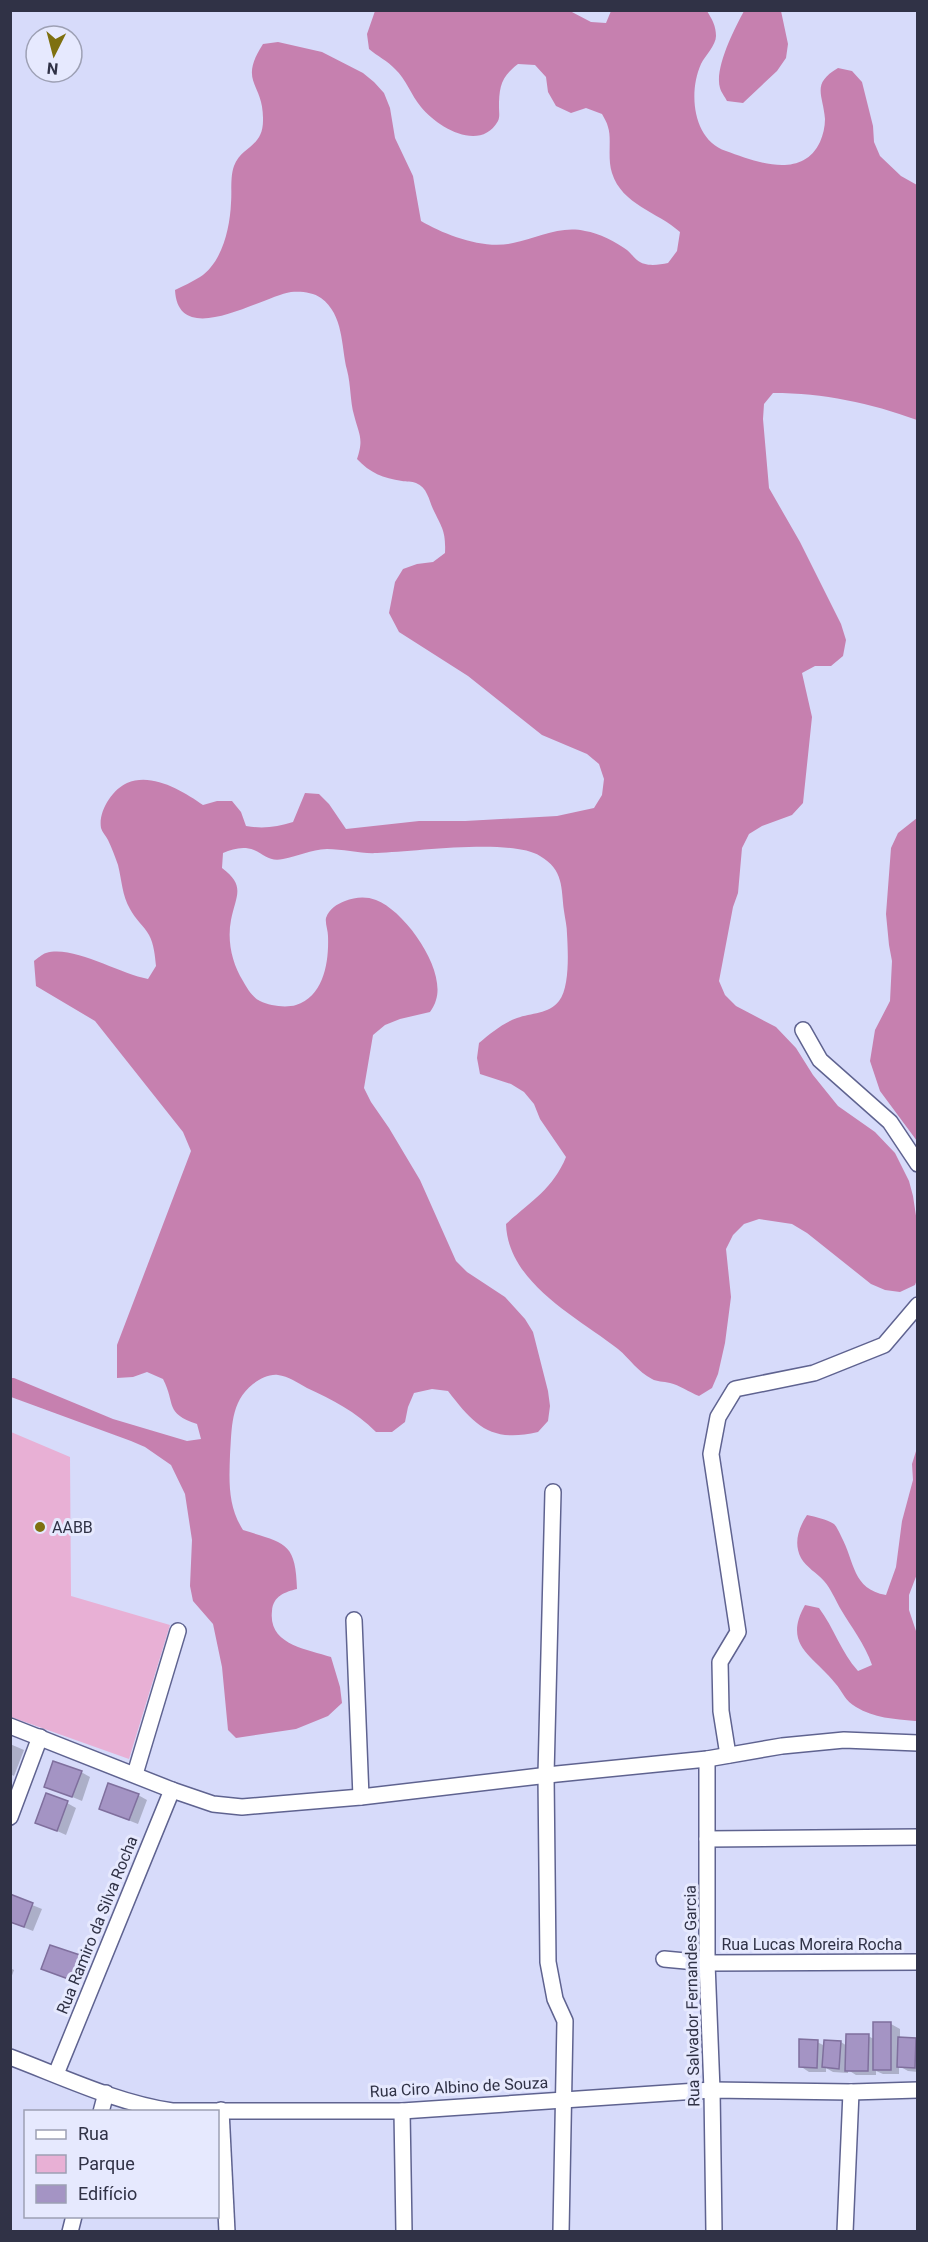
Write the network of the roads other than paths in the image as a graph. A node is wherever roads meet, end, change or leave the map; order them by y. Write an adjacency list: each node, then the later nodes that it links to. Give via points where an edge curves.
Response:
1 (803, 1030): 2 (street, via 820,1060 890,1122)
2 (918, 1164)
3 (918, 1305): 10 (street, via 884,1345 814,1374 735,1389 718,1417 711,1454 738,1632 720,1662 721,1711)
4 (554, 1492): 13 (street)
5 (354, 1620): 15 (street)
6 (178, 1631): 12 (street)
7 (10, 1726): 8 (street)
8 (40, 1737): 12 (street); 16 (street)
9 (918, 1743): 10 (street, via 844,1740)
10 (729, 1755): 11 (street)
11 (707, 1759): 13 (street); 18 (street, Rua Salvador Fernandes Garcia)
12 (135, 1774): 14 (street)
13 (546, 1775): 15 (street); 28 (street, via 548,1962 555,1999 565,2022)
14 (172, 1790): 15 (street, via 213,1804 242,1807); 23 (street, Rua Ramiro da Silva Rocha)
15 (361, 1797)
16 (10, 1817)
17 (918, 1837): 18 (street)
18 (707, 1839): 21 (street, Rua Salvador Fernandes Garcia)
19 (664, 1959): 21 (street, Rua Lucas Moreira Rocha)
20 (918, 1962): 21 (street, Rua Lucas Moreira Rocha)
21 (707, 1963): 24 (street, Rua Salvador Fernandes Garcia)
22 (10, 2057): 23 (street, Rua Ciro Albino de Souza)
23 (56, 2074): 27 (street, Rua Ciro Albino de Souza)
24 (712, 2090): 26 (street, Rua Ciro Albino de Souza); 28 (street, Rua Ciro Albino de Souza); 35 (street, Rua Salvador Fernandes Garcia)
25 (918, 2090): 26 (street, Rua Ciro Albino de Souza)
26 (851, 2092): 36 (street)
27 (106, 2093): 29 (street); 30 (street, Rua Ciro Albino de Souza, via 161,2110)
28 (564, 2100): 31 (street, Rua Ciro Albino de Souza); 34 (street)
29 (102, 2110)
30 (221, 2110): 31 (street, Rua Ciro Albino de Souza); 32 (street)
31 (402, 2111): 33 (street)
32 (227, 2232)
33 (404, 2232)
34 (561, 2232)
35 (714, 2232)
36 (845, 2232)

